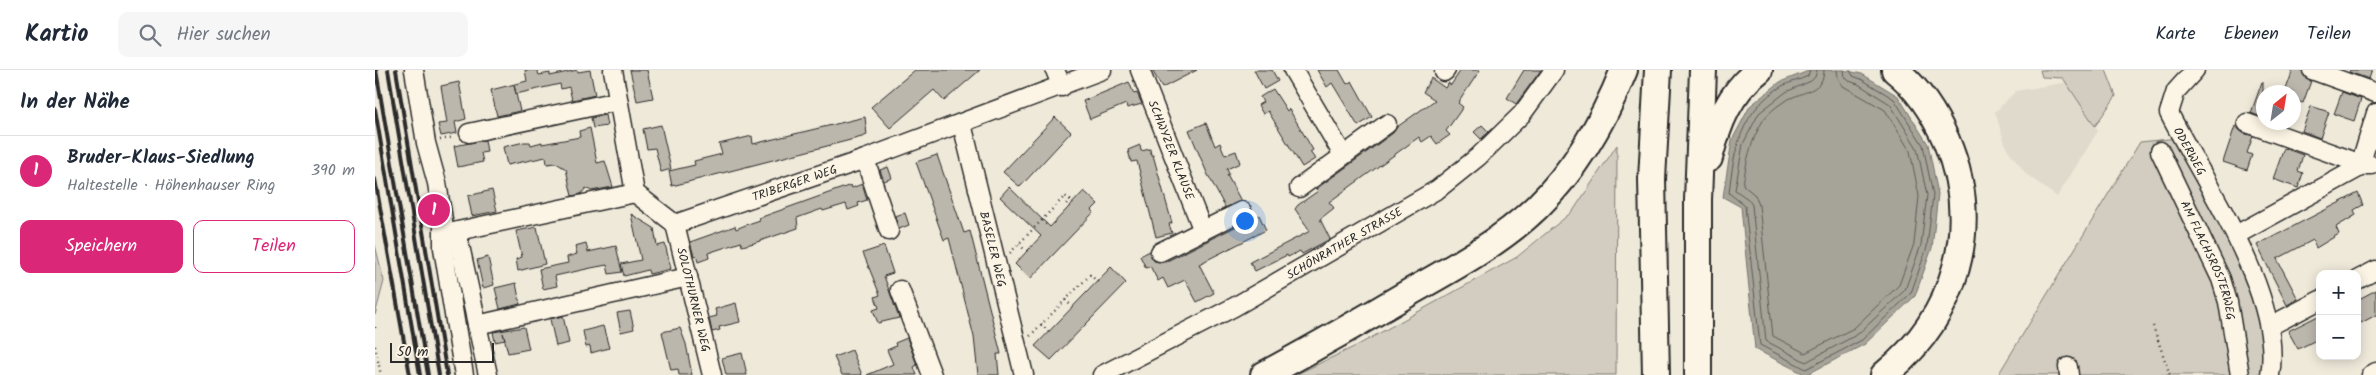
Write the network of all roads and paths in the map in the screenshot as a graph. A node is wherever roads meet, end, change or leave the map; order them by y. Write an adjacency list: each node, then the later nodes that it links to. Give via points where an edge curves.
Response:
1 (414, 70): 24 (street)
2 (613, 70): 18 (street)
3 (1055, 70): 16 (street)
4 (1102, 70): 16 (street, TRIBERGER WEG)
5 (1140, 70): 38 (street, SCHWYZER KLAUSE)
6 (1293, 70): 26 (street)
7 (1555, 70): 67 (street, SCHÖNRATHER STRASSE, via 1522,114 1478,157 1438,189 1234,307)
8 (1624, 70): 68 (highway, via 1610,104 1587,143 1563,178 1537,207 1499,238 1446,272)
9 (1658, 70): 69 (highway, via 1652,179)
10 (1703, 70): 31 (highway)
11 (1759, 70): 31 (highway, via 1734,94 1723,113)
12 (1895, 70): 71 (highway, via 1908,80 1938,122 1959,175 1963,220 1957,268 1943,304 1910,352)
13 (1916, 70): 72 (highway, via 1931,89 1958,139 1970,183 1972,227 1965,271 1949,313 1925,350)
14 (2195, 70): 40 (street, ODERWEG, via 2176,91 2169,113)
15 (2312, 70): 17 (street)
16 (1062, 87): 21 (street, TRIBERGER WEG)
17 (2376, 93)
18 (618, 102): 23 (street); 30 (street)
19 (2376, 113): 28 (street, via 2363,156)
20 (2247, 123): 28 (street)
21 (962, 124): 27 (street, TRIBERGER WEG); 44 (street, BASELER WEG)
22 (1387, 124): 26 (street)
23 (469, 133): 24 (path)
24 (426, 143): 39 (street, via 443,220)
25 (2160, 151): 74 (street, AM FLACHSROSTERWEG, via 2221,279 2229,302)
26 (1343, 154): 29 (street)
27 (865, 159): 35 (street, TRIBERGER WEG); 37 (street)
28 (2370, 165): 40 (street)
29 (1299, 188)
30 (635, 192): 35 (street); 39 (street)
31 (1698, 200): 70 (highway)
32 (1069, 207): 34 (path, via 1066,204 1070,200 1065,196)
33 (1242, 211): 38 (street)
34 (1042, 220): 36 (path); 41 (path)
35 (675, 224): 46 (street, SOLOTHURNER WEG)
36 (1049, 227)
37 (889, 231)
38 (1203, 231): 43 (street)
39 (450, 233): 54 (street); 62 (street, via 443,248)
40 (2236, 235): 56 (street)
41 (1019, 244): 42 (path); 44 (path)
42 (1026, 251)
43 (1160, 252)
44 (997, 266): 59 (street, BASELER WEG)
45 (2376, 270): 47 (street)
46 (688, 277): 54 (street); 64 (street, SOLOTHURNER WEG)
47 (2361, 278)
48 (1098, 282): 50 (path, via 1090,275)
49 (900, 290): 65 (street)
50 (1065, 300): 52 (path); 53 (path)
51 (2316, 302): 56 (street)
52 (1073, 307)
53 (1041, 324): 57 (path); 59 (path)
54 (477, 325): 63 (street)
55 (2153, 326): 73 (path)
56 (2270, 326): 75 (street)
57 (1050, 334)
58 (375, 346): 61 (path)
59 (1017, 346): 66 (street, BASELER WEG)
60 (2376, 372): 76 (street)
61 (381, 375)
62 (464, 375)
63 (488, 375)
64 (712, 375)
65 (932, 375)
66 (1024, 375)
67 (1102, 375)
68 (1264, 375)
69 (1656, 375)
70 (1698, 375)
71 (1884, 375)
72 (1901, 375)
73 (2170, 375)
74 (2240, 375)
75 (2270, 375)
76 (2371, 375)

